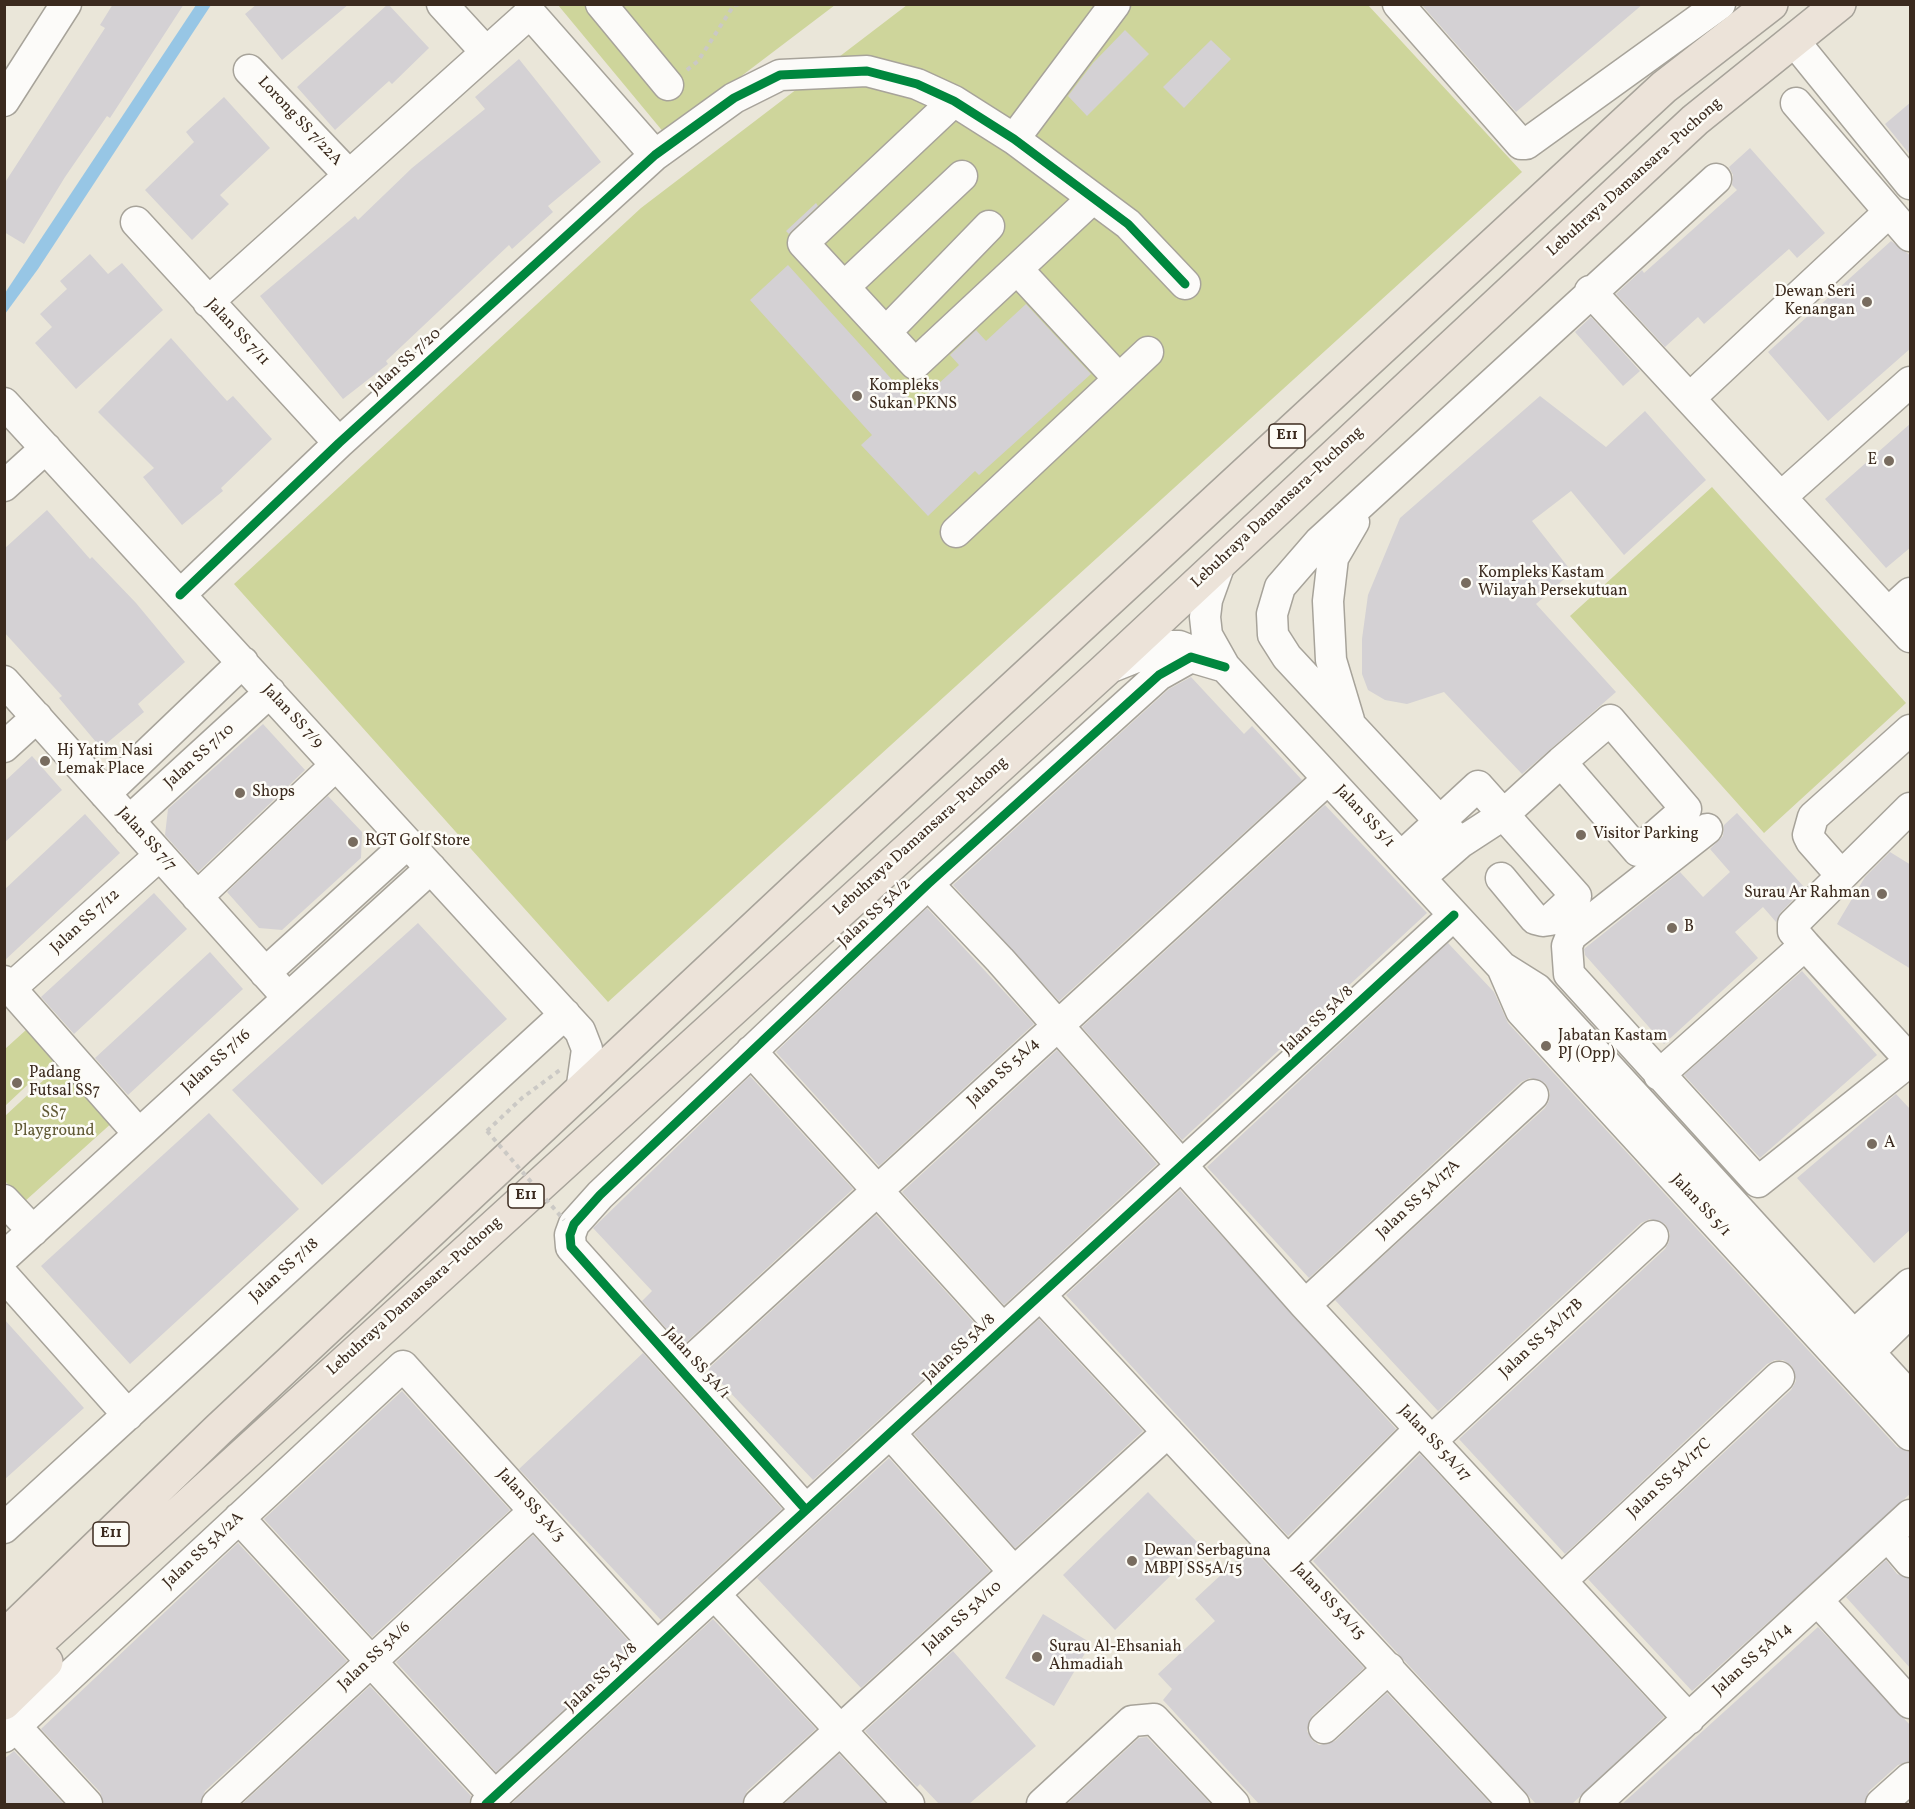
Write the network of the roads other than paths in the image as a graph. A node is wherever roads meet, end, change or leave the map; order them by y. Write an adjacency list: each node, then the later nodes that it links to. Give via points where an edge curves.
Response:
1 (66, 4): 15 (street)
2 (442, 4): 12 (street)
3 (602, 4): 14 (street)
4 (1115, 4): 18 (street)
5 (1398, 4): 6 (street, via 1521,144)
6 (1720, 4)
7 (1740, 4): 20 (street)
8 (1771, 4): 20 (highway, E11, via 1664,87)
9 (1839, 4): 11 (highway, Lebuhraya Damansara–Puchong / E11)
10 (535, 9): 12 (street); 19 (street)
11 (1794, 40): 24 (street); 47 (highway, Lebuhraya Damansara–Puchong / E11, via 1695,120)
12 (486, 52): 21 (street)
13 (249, 70): 21 (street, Lorong SS 7/22A)
14 (668, 85)
15 (4, 100)
16 (954, 101): 18 (street, Jalan SS 7/20); 19 (street, Jalan SS 7/20, via 917,84 867,71 780,75 734,98); 32 (street, via 803,243)
17 (1796, 103): 26 (street)
18 (1014, 139): 25 (street, Jalan SS 7/20)
19 (655, 155): 41 (street, Jalan SS 7/20)
20 (1582, 163): 87 (highway, E11, via 733,947)
21 (349, 175): 34 (street)
22 (962, 176): 32 (street)
23 (1716, 178): 33 (street)
24 (1911, 184)
25 (1093, 198): 30 (street); 31 (street, Jalan SS 7/20, via 1128,224)
26 (1889, 212): 29 (street); 39 (street)
27 (136, 222): 34 (street, Jalan SS 7/11)
28 (989, 226): 35 (street)
29 (1911, 236)
30 (1017, 269): 35 (street, via 915,364); 37 (street)
31 (1185, 284)
32 (844, 287): 35 (street)
33 (1590, 291): 39 (street); 44 (street)
34 (208, 302): 41 (street, Jalan SS 7/11)
35 (886, 332)
36 (1148, 352): 37 (street)
37 (1119, 379): 46 (street)
38 (1911, 382): 45 (street)
39 (1690, 398): 45 (street)
40 (4, 403): 42 (street, Jalan SS 7/9)
41 (339, 443): 49 (street, Jalan SS 7/20)
42 (46, 448): 43 (street); 49 (street, Jalan SS 7/9)
43 (4, 486)
44 (1372, 493): 58 (street, via 1333,558 1328,601 1331,660); 58 (street, via 1319,542 1280,587 1272,614 1273,635 1287,657)
45 (1781, 497): 50 (street)
46 (956, 532)
47 (1221, 561): 53 (street, Jalan SS 5/1, via 1205,617 1207,635); 54 (highway, Lebuhraya Damansara–Puchong / E11)
48 (1911, 593): 50 (street)
49 (180, 595): 52 (street, Jalan SS 7/9)
50 (1888, 613): 51 (street)
51 (1911, 637)
52 (243, 662): 56 (street, Jalan SS 7/9); 64 (street)
53 (1225, 667): 54 (street, Jalan SS 5/1, via 1179,646 1145,652); 63 (street, Jalan SS 5/1); 77 (street, Jalan SS 5A/2, via 1191,657 1159,675)
54 (1104, 671): 118 (highway, Lebuhraya Damansara–Puchong / E11)
55 (4, 681): 57 (street, Jalan SS 7/7)
56 (270, 692): 62 (street, Jalan SS 7/9); 67 (street, Jalan SS 7/10)
57 (37, 717): 60 (street); 64 (street, Jalan SS 7/7)
58 (1351, 726): 68 (street)
59 (1911, 730): 75 (street, via 1813,817 1808,835 1811,841)
60 (4, 747)
61 (1561, 762): 66 (street)
62 (336, 765): 70 (street, Jalan SS 7/9); 78 (street)
63 (1328, 779): 74 (street, Jalan SS 5/1); 85 (street, Jalan SS 5A/4)
64 (105, 794): 67 (street, Jalan SS 7/7)
65 (1911, 808): 75 (street)
66 (1503, 815): 68 (street, via 1478,786); 71 (street); 76 (street, via 1576,896 1550,920 1543,921 1535,919)
67 (129, 821): 72 (street, Jalan SS 7/7)
68 (1439, 822): 71 (street); 74 (street)
69 (1707, 829): 90 (street, via 1572,936 1567,946 1569,974)
70 (408, 843): 73 (street, Jalan SS 7/9); 82 (street)
71 (1460, 843): 74 (street)
72 (160, 855): 78 (street, Jalan SS 7/7); 83 (street, Jalan SS 7/12)
73 (431, 868): 84 (street, Jalan SS 7/16); 86 (street, Jalan SS 7/9)
74 (1411, 868): 79 (street, Jalan SS 5/1)
75 (1842, 875): 80 (street, via 1796,919 1793,931)
76 (1501, 878)
77 (928, 884): 85 (street, Jalan SS 5A/17); 88 (street, Jalan SS 5A/2)
78 (197, 897): 82 (street, Jalan SS 7/7)
79 (1454, 915): 81 (street, Jalan SS 5/1); 94 (street, Jalan SS 5A/8)
80 (1805, 945): 89 (street); 90 (street)
81 (1502, 967): 103 (street, Jalan SS 5/1, via 1537,989); 107 (street, Jalan SS 5/1, via 1521,1011)
82 (265, 973): 84 (street, Jalan SS 7/7)
83 (8, 985): 93 (street)
84 (288, 998): 93 (street, Jalan SS 7/16)
85 (1057, 1024): 94 (street, Jalan SS 5A/17); 95 (street, Jalan SS 5A/4)
86 (577, 1031): 87 (street, via 602,1039); 91 (street); 112 (street, Jalan SS 7/18)
87 (643, 1036): 91 (highway, E11)
88 (751, 1051): 95 (street); 97 (street, Jalan SS 5A/2)
89 (1911, 1060): 90 (street, via 1758,1182)
90 (1659, 1075)
91 (581, 1092): 113 (highway, E11)
92 (1533, 1095): 105 (street, Jalan SS 5A/17A)
93 (139, 1134): 98 (street, Jalan SS 7/16)
94 (1184, 1166): 102 (street, Jalan SS 5A/8); 105 (street, Jalan SS 5A/17)
95 (878, 1190): 106 (street); 109 (street, Jalan SS 5A/4)
96 (4, 1200): 98 (street)
97 (567, 1227): 109 (street, Jalan SS 5A/1, via 571,1247)
98 (33, 1231): 100 (street, Jalan SS 7/16)
99 (1653, 1236): 116 (street, Jalan SS 5A/17B)
100 (4, 1257)
101 (4, 1276): 112 (street)
102 (1041, 1296): 106 (street, Jalan SS 5A/8); 114 (street, Jalan SS 5A/15)
103 (1821, 1300): 104 (street, via 1853,1312); 107 (street, Jalan SS 5/1)
104 (1908, 1301): 107 (street); 111 (street, via 1899,1341 1899,1371)
105 (1305, 1305): 116 (street, Jalan SS 5A/17)
106 (1004, 1329): 115 (street, Jalan SS 5A/8)
107 (1852, 1353): 111 (street, Jalan SS 5/1); 117 (street, Jalan SS 5/1)
108 (403, 1366): 119 (street, Jalan SS 5A/3); 122 (street, Jalan SS 5A/2A)
109 (681, 1370): 120 (street, Jalan SS 5A/1)
110 (1779, 1377): 128 (street, Jalan SS 5A/17C)
111 (1911, 1395)
112 (128, 1414): 123 (street, Jalan SS 7/18)
113 (218, 1430): 131 (highway, via 150,1477); 132 (highway, E11)
114 (1168, 1432): 125 (street, Jalan SS 5A/15); 127 (street, Jalan SS 5A/10)
115 (890, 1433): 120 (street, Jalan SS 5A/8); 127 (street)
116 (1426, 1435): 125 (street, Jalan SS 5A/17B); 128 (street, Jalan SS 5A/17)
117 (1911, 1436)
118 (201, 1492): 136 (highway, Lebuhraya Damansara–Puchong / E11); 139 (highway, via 151,1560)
119 (534, 1510): 133 (street, Jalan SS 5A/3); 134 (street, Jalan SS 5A/6)
120 (806, 1510): 129 (street, Jalan SS 5A/8)
121 (1911, 1515): 124 (street, Jalan SS 5A/14)
122 (239, 1518): 134 (street); 139 (street, Jalan SS 5A/2A)
123 (4, 1528)
124 (1888, 1536): 126 (street); 130 (street, Jalan SS 5A/14)
125 (1289, 1560): 135 (street, Jalan SS 5A/15)
126 (1911, 1562)
127 (1014, 1572): 140 (street, Jalan SS 5A/10)
128 (1561, 1581): 138 (street, Jalan SS 5A/17)
129 (715, 1595): 133 (street, Jalan SS 5A/8); 140 (street)
130 (1818, 1601): 137 (street); 138 (street, Jalan SS 5A/14)
131 (4, 1607)
132 (4, 1637)
133 (657, 1647): 143 (street, Jalan SS 5A/8)
134 (372, 1660): 143 (street); 145 (street, Jalan SS 5A/6)
135 (1389, 1668): 141 (street); 150 (street, Jalan SS 5A/15)
136 (4, 1673)
137 (1911, 1703)
138 (1689, 1719): 151 (street, Jalan SS 5A/14)
139 (8, 1722): 144 (street)
140 (848, 1723): 146 (street, Jalan SS 5A/10); 147 (street)
141 (1324, 1728)
142 (1911, 1778): 152 (street)
143 (503, 1798)
144 (87, 1804)
145 (217, 1804)
146 (759, 1804)
147 (909, 1804)
148 (1042, 1804): 149 (street, via 1132,1720 1154,1719)
149 (1234, 1804)
150 (1514, 1804)
151 (1595, 1804)
152 (1881, 1804)

